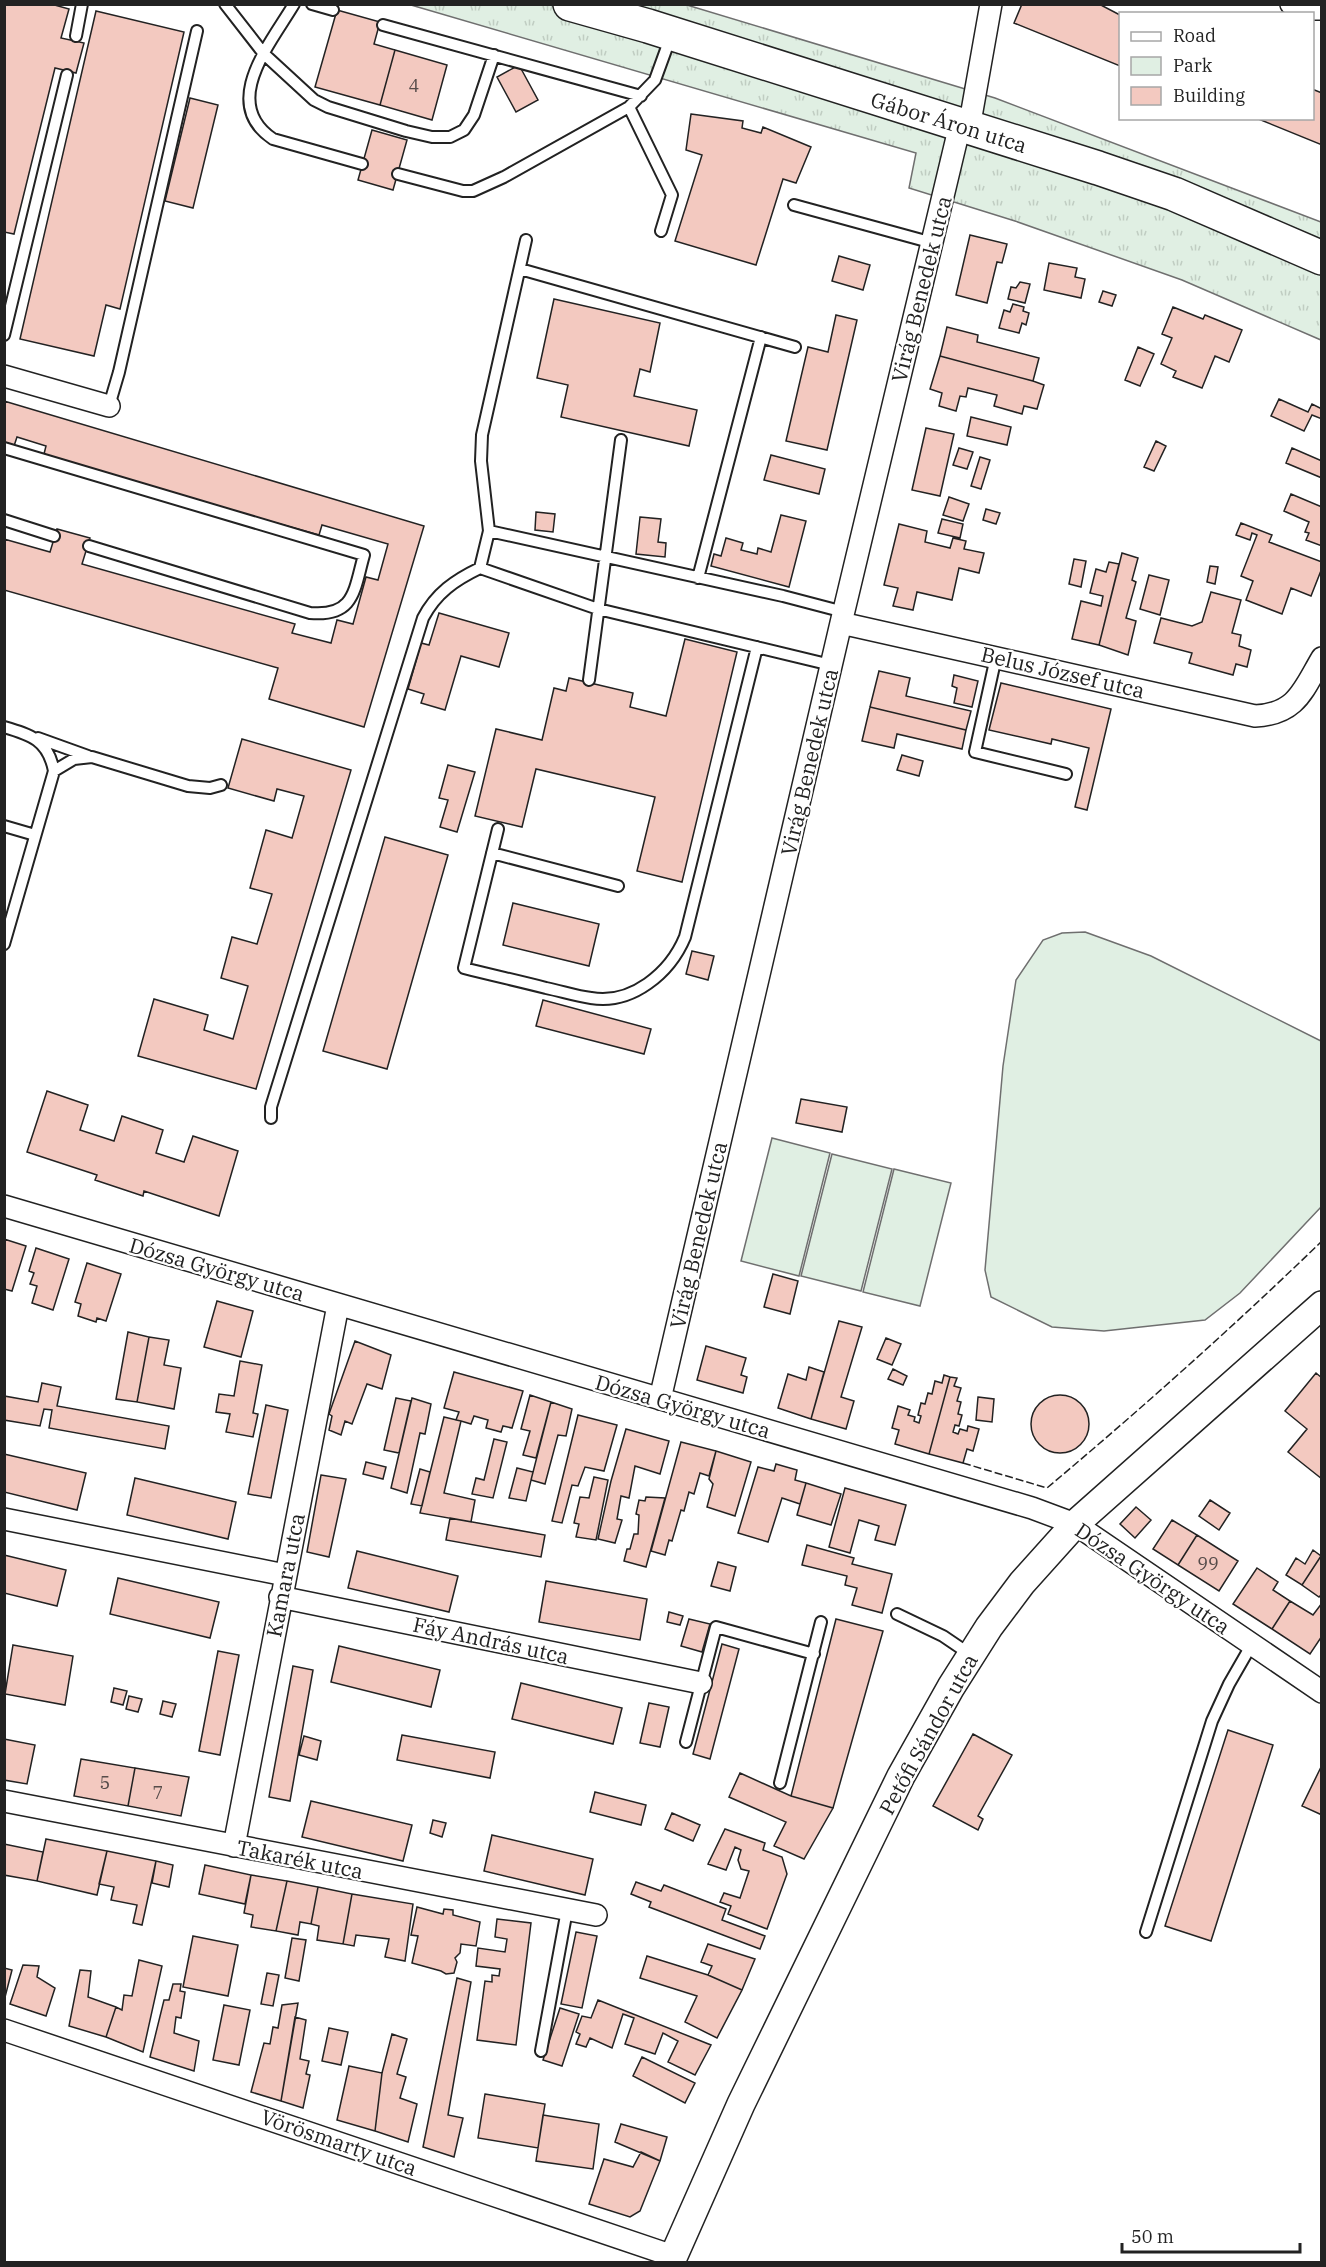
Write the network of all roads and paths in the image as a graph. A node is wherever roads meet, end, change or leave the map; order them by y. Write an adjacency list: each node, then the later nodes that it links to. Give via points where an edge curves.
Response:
1 (82, 4): 13 (lane)
2 (225, 4): 14 (lane)
3 (294, 4): 14 (lane)
4 (312, 4): 9 (lane)
5 (570, 4): 10 (main road, Gábor Áron utca)
6 (991, 4): 19 (street, Virág Benedek utca)
7 (1291, 4): 8 (street, via 1303,9)
8 (1320, 7)
9 (333, 10)
10 (650, 23): 17 (lane, via 658,74); 19 (main road, Gábor Áron utca)
11 (383, 25): 15 (lane)
12 (197, 32): 32 (lane)
13 (76, 36)
14 (264, 54): 15 (lane, via 314,100 328,107 442,138 458,135 471,122); 20 (lane, via 249,84 252,110 263,132 273,139)
15 (494, 56): 17 (lane)
16 (67, 75): 28 (lane)
17 (641, 96): 18 (lane)
18 (628, 107): 21 (lane, via 473,191); 23 (lane, via 672,195)
19 (965, 127): 25 (street, Virág Benedek utca); 26 (main road, Gábor Áron utca, via 1174,194)
20 (362, 164)
21 (398, 174)
22 (794, 205): 25 (lane)
23 (661, 231)
24 (526, 240): 27 (lane)
25 (933, 243): 43 (street, Virág Benedek utca)
26 (1322, 258)
27 (520, 269): 29 (lane); 36 (lane, via 482,435)
28 (4, 335)
29 (761, 337): 30 (lane); 41 (lane)
30 (795, 346)
31 (4, 376): 32 (street)
32 (109, 406)
33 (621, 440): 39 (lane)
34 (4, 448): 38 (lane, via 364,555 349,602 344,608 325,614 310,613)
35 (4, 520): 37 (lane)
36 (489, 531): 39 (lane); 40 (lane)
37 (54, 536)
38 (89, 546)
39 (605, 558): 41 (lane); 42 (lane)
40 (480, 568): 42 (lane); 61 (lane, via 439,594 423,618 271,1107)
41 (698, 578): 43 (lane, via 783,596)
42 (598, 609): 44 (lane); 48 (lane)
43 (842, 617): 45 (street, Belus József utca); 47 (street, Virág Benedek utca)
44 (757, 647): 47 (lane); 58 (lane, via 685,937 658,976 625,995 597,999 464,968)
45 (996, 656): 46 (street, Belus József utca, via 1255,716 1284,710 1301,694); 53 (lane, via 975,752)
46 (1322, 658)
47 (831, 665): 65 (street, Virág Benedek utca)
48 (589, 680)
49 (4, 727): 50 (lane)
50 (27, 733): 51 (lane); 52 (lane, via 45,748)
51 (92, 757): 52 (lane, via 74,759); 54 (lane, via 188,786)
52 (54, 771): 57 (lane)
53 (1066, 774)
54 (221, 785)
55 (4, 826): 57 (lane)
56 (498, 829): 58 (lane)
57 (35, 835): 60 (lane)
58 (492, 853): 59 (lane)
59 (618, 886)
60 (4, 944)
61 (271, 1118)
62 (4, 1206): 63 (street, Dózsa György utca)
63 (338, 1305): 65 (street, Dózsa György utca); 68 (street, Kamara utca)
64 (1322, 1305): 67 (street, Petőfi Sándor utca)
65 (660, 1399): 67 (street, Dózsa György utca)
66 (4, 1519): 68 (street)
67 (1075, 1524): 72 (street, Dózsa György utca); 74 (street, Petőfi Sándor utca, via 1022,1583)
68 (285, 1575): 69 (street, Kamara utca)
69 (280, 1597): 75 (street, Fáy András utca); 80 (street, Kamara utca)
70 (897, 1614): 74 (lane, via 943,1636)
71 (822, 1622): 73 (lane)
72 (1252, 1644): 76 (street, Dózsa György utca); 83 (lane, via 1212,1721)
73 (814, 1654): 75 (lane, via 716,1626); 78 (lane)
74 (971, 1655): 86 (street, Petőfi Sándor utca, via 901,1776 741,2104)
75 (701, 1683): 77 (lane)
76 (1322, 1692)
77 (686, 1742)
78 (780, 1783)
79 (4, 1801): 80 (street, Takarék utca)
80 (234, 1846): 81 (street, Takarék utca)
81 (567, 1910): 82 (street, Takarék utca); 85 (lane)
82 (596, 1915)
83 (1146, 1932)
84 (4, 2030): 86 (street, Vörösmarty utca)
85 (541, 2050)
86 (672, 2259)

